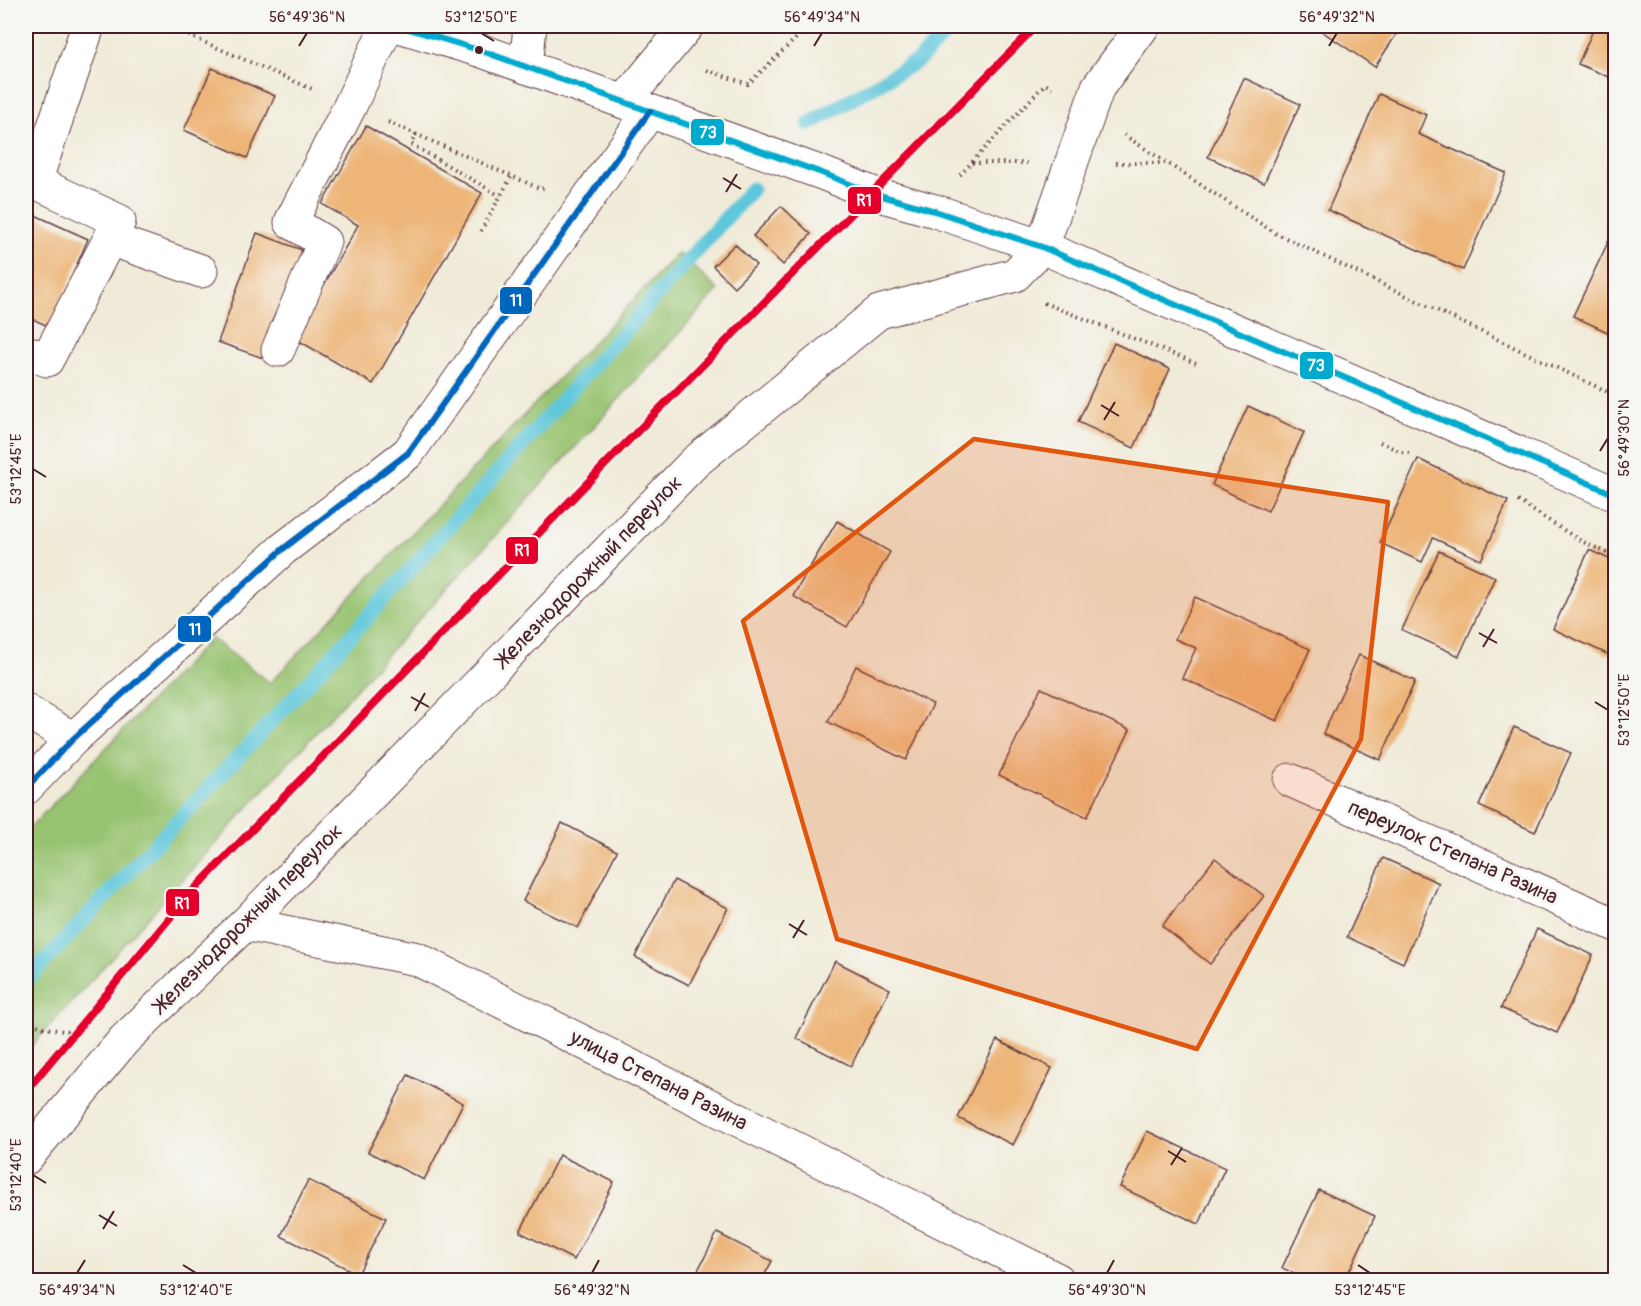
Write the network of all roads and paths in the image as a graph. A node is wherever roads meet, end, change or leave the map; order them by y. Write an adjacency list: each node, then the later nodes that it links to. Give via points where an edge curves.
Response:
1 (88, 26): 17 (street, via 34,182 119,222)
2 (387, 26): 20 (street, via 291,222 324,242)
3 (399, 26): 9 (street)
4 (530, 26): 9 (street)
5 (687, 26): 8 (street)
6 (809, 26): 8 (path, via 748,84)
7 (1143, 26): 11 (street, Железнодорожный переулок, via 1098,87)
8 (664, 55): 10 (street)
9 (526, 67): 10 (street)
10 (637, 107): 18 (street, via 872,193); 25 (street, via 408,453 283,549)
11 (1089, 112): 14 (path, via 1046,84); 18 (street, Железнодорожный переулок); 22 (path, via 1275,233)
12 (416, 134): 15 (path, via 411,144)
13 (512, 177): 15 (path)
14 (956, 178)
15 (501, 196): 16 (path)
16 (481, 231)
17 (110, 239): 19 (street); 21 (street, via 46,360)
18 (1042, 246): 23 (street); 28 (street, Железнодорожный переулок, via 1015,275 879,312 695,462)
19 (201, 271)
20 (278, 350)
21 (26, 352)
22 (1616, 396)
23 (1616, 495)
24 (26, 711): 25 (street)
25 (73, 739): 27 (street)
26 (1290, 780): 29 (street, переулок Степана Разина)
27 (26, 788)
28 (245, 924): 30 (street, Железнодорожный переулок, via 124,1040); 31 (street, улица Степана Разина, via 417,959)
29 (1616, 925)
30 (26, 1158)
31 (1058, 1281)

